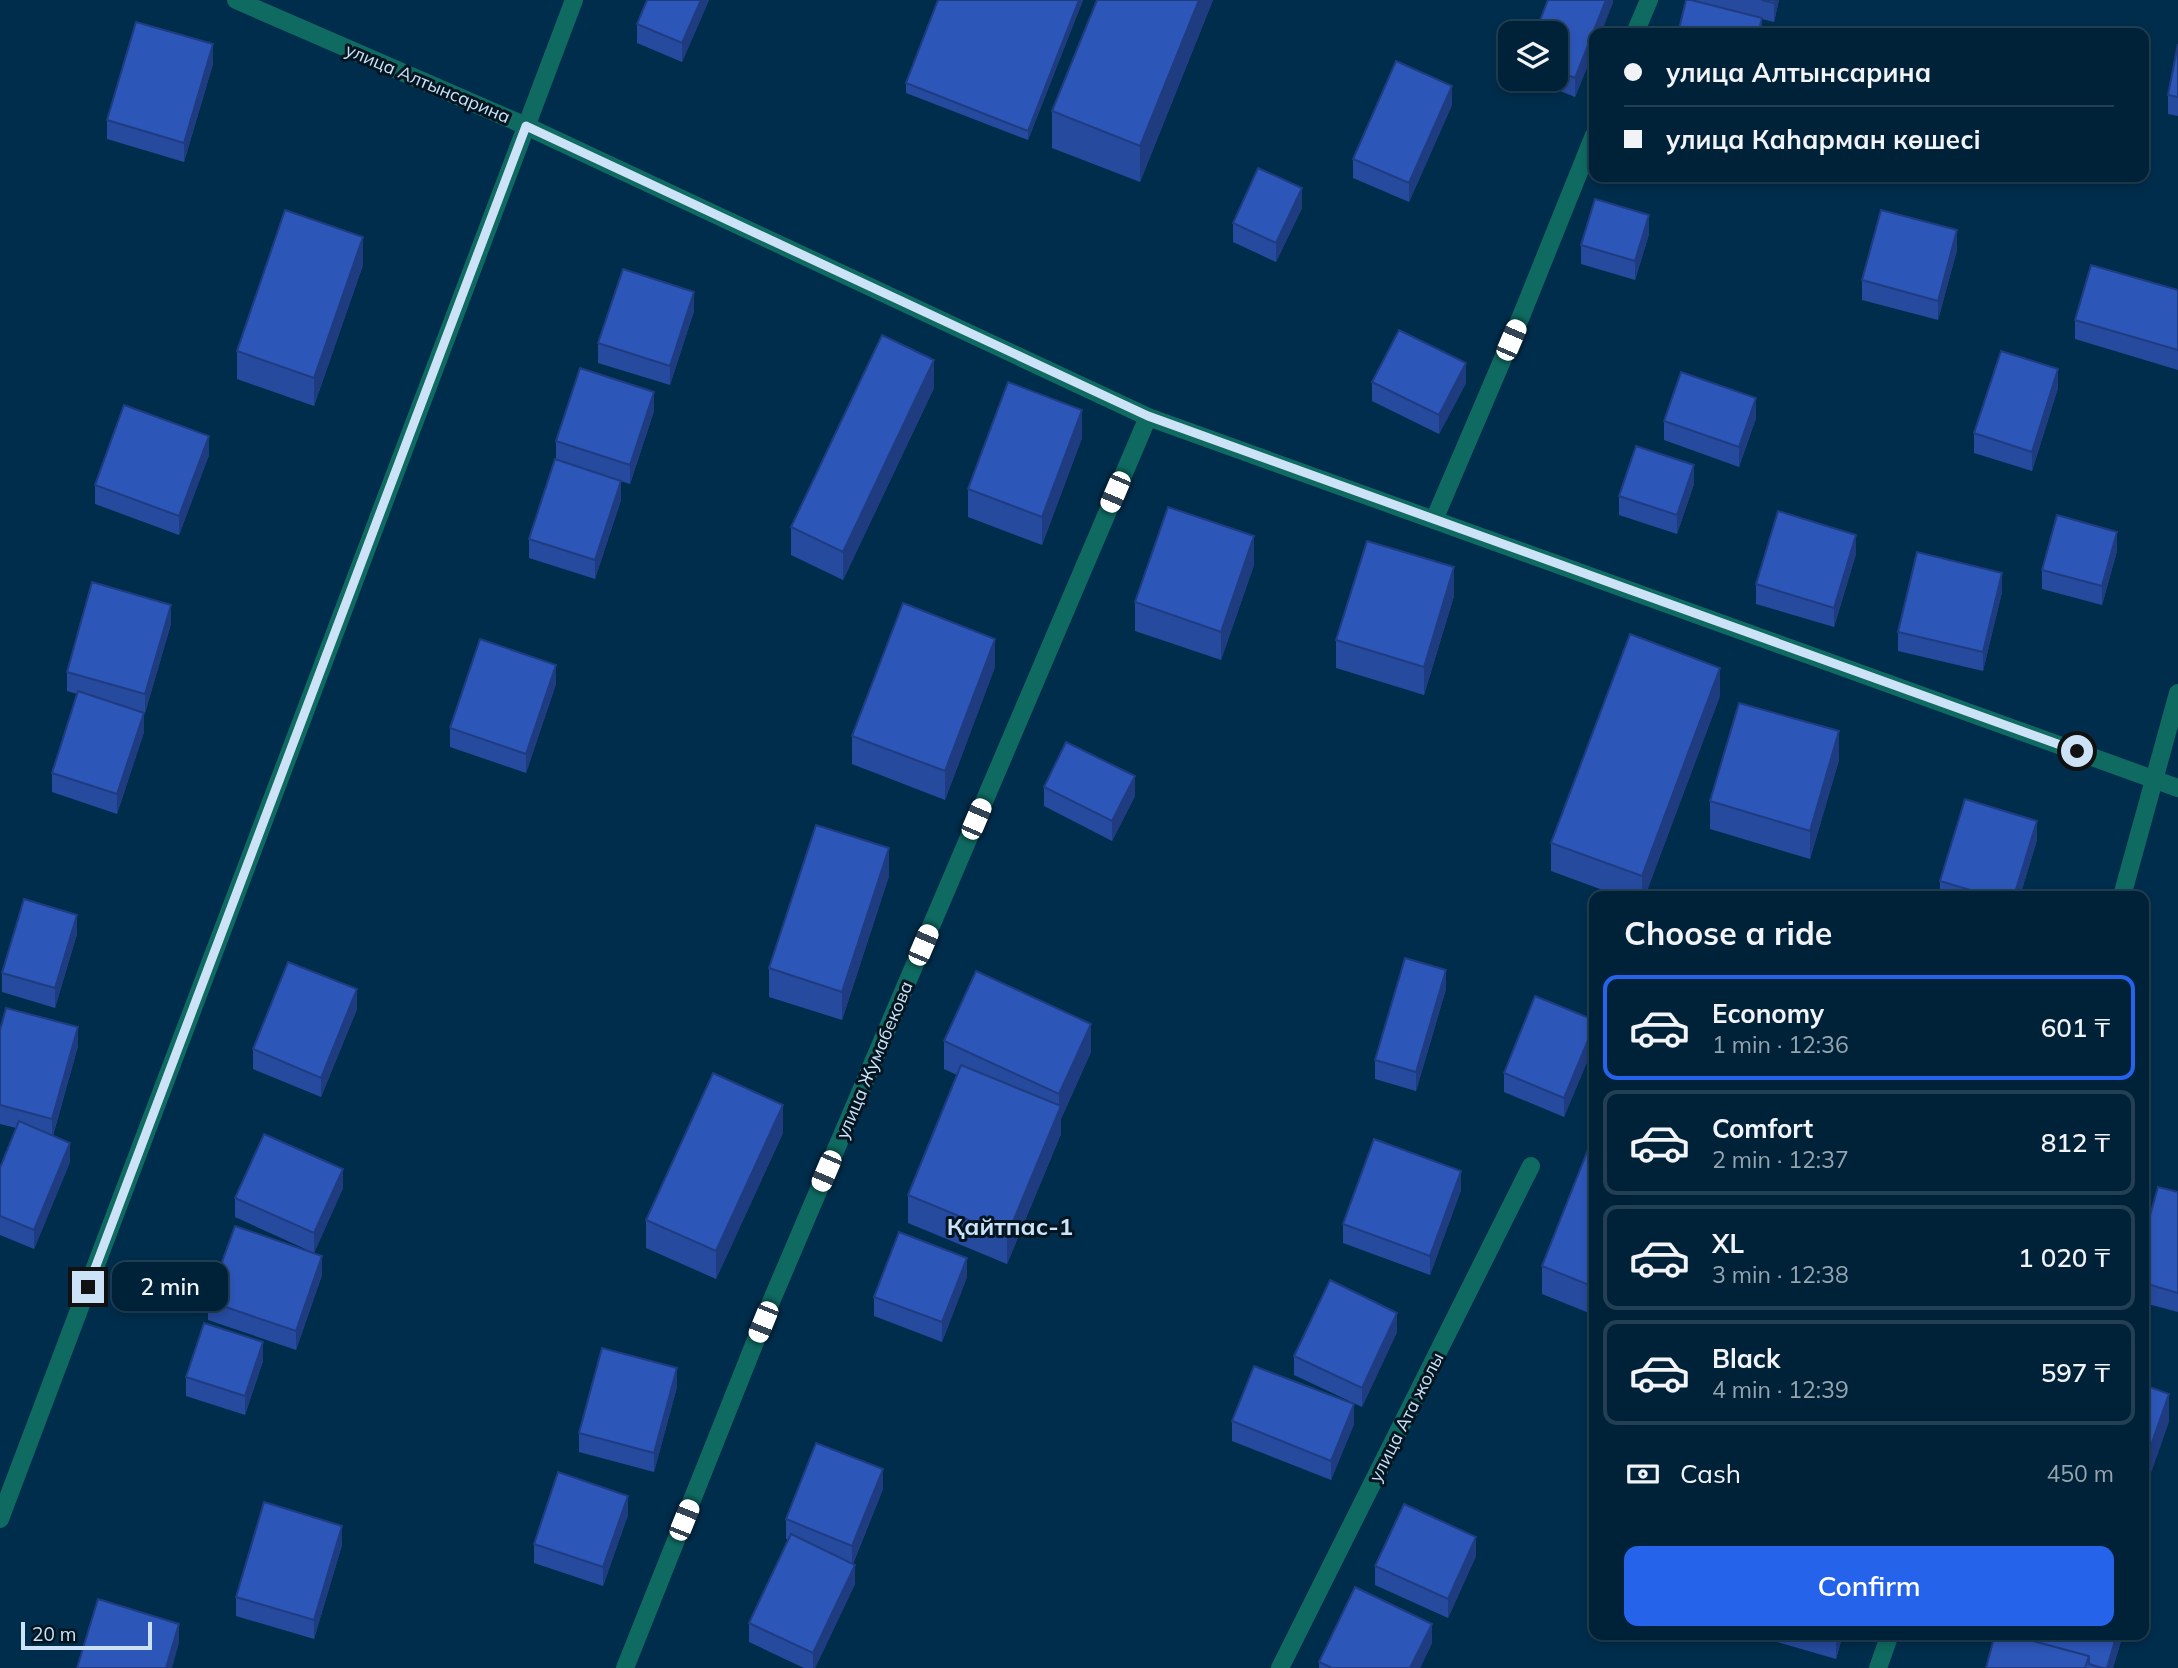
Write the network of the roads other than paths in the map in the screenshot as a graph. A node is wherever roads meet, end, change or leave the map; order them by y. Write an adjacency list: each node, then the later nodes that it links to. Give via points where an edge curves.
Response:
1 (236, 0): 5 (street, улица Алтынсарина)
2 (574, 0): 5 (street)
3 (1648, 0): 4 (street)
4 (1637, 28)
5 (526, 126): 7 (street, улица Алтынсарина); 14 (street)
6 (1589, 147): 8 (street)
7 (1148, 416): 8 (street, улица Алтынсарина); 16 (street, улица Жумабекова, via 773,1297)
8 (1434, 520): 10 (street, улица Алтынсарина)
9 (2178, 693): 10 (street)
10 (2155, 779): 11 (street, улица Алтынсарина); 12 (street)
11 (2178, 788)
12 (2123, 891)
13 (1531, 1166): 17 (street, улица Ата жолы)
14 (0, 1519)
15 (1888, 1640): 18 (street)
16 (625, 1668)
17 (1280, 1668)
18 (1878, 1668)

